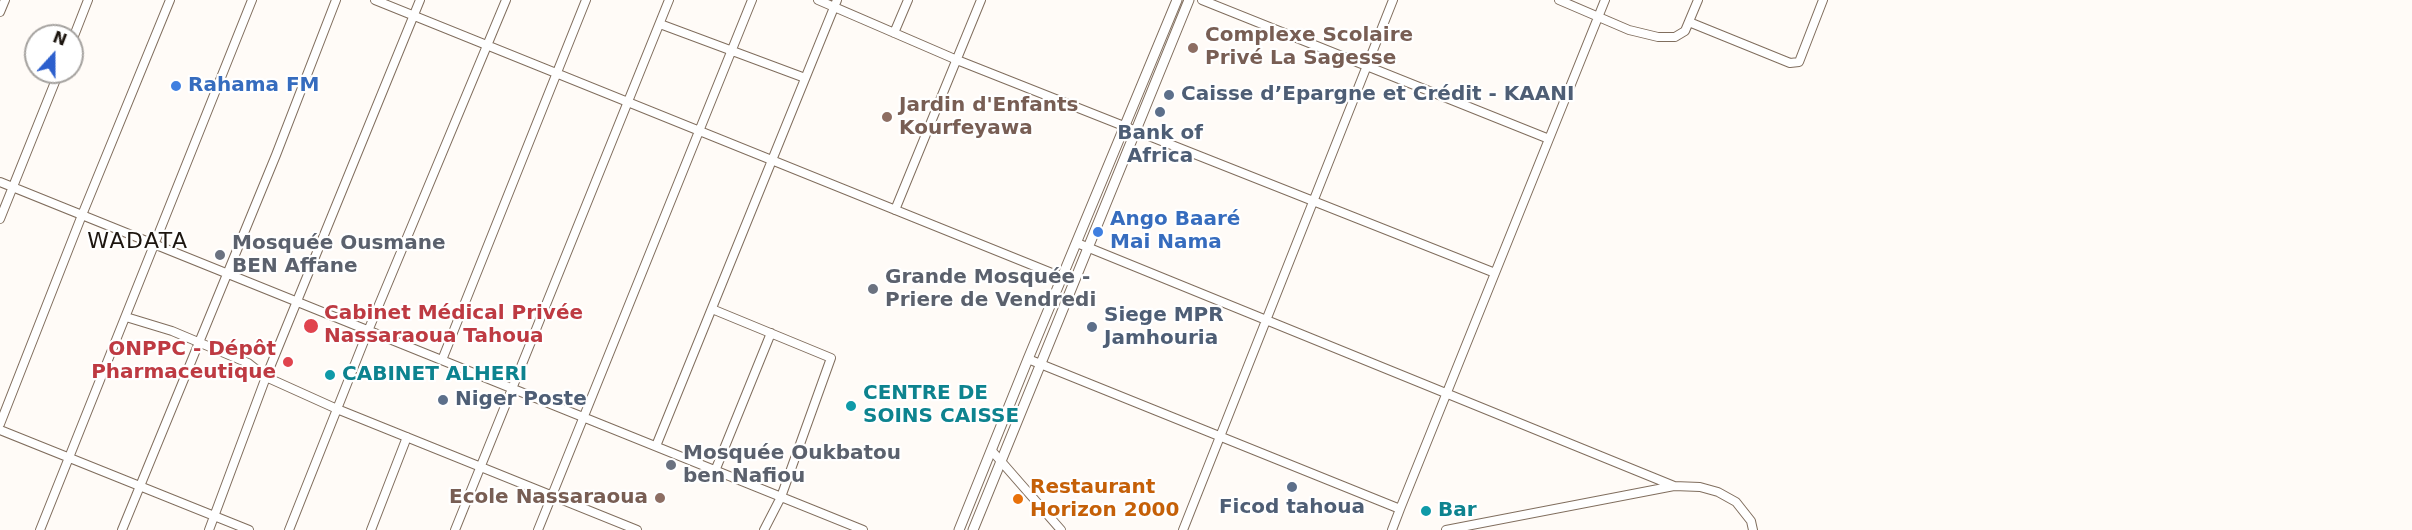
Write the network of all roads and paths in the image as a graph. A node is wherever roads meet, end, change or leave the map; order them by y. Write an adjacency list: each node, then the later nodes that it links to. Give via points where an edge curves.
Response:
1 (5, 0): 24 (street)
2 (88, 0): 28 (street)
3 (170, 0): 50 (street)
4 (252, 0): 53 (street)
5 (336, 0): 56 (street)
6 (375, 0): 26 (street)
7 (420, 0): 26 (street)
8 (506, 0): 31 (street)
9 (586, 0): 37 (street)
10 (669, 0): 29 (street)
11 (752, 0): 32 (street)
12 (818, 0): 23 (street)
13 (908, 0): 30 (street)
14 (981, 0): 33 (street)
15 (1177, 0): 34 (street)
16 (1189, 0): 36 (street)
17 (1202, 0): 35 (street)
18 (1393, 0): 35 (street)
19 (1559, 0): 25 (street)
20 (1605, 0): 25 (street)
21 (1698, 0): 27 (street)
22 (1823, 0): 27 (street, via 1799,62 1790,63)
23 (835, 3): 30 (street); 38 (street)
24 (0, 12)
25 (1599, 15): 27 (street, via 1629,30 1658,37 1675,37 1685,31); 44 (street)
26 (414, 16): 31 (street); 59 (street)
27 (1689, 22)
28 (79, 24)
29 (660, 24): 32 (street); 40 (street)
30 (894, 33): 33 (street)
31 (487, 45): 37 (street); 63 (street)
32 (732, 50): 38 (street); 43 (street)
33 (957, 60): 41 (street); 49 (street)
34 (1151, 63): 36 (street); 41 (street)
35 (1368, 66): 44 (street); 48 (street)
36 (1161, 68): 42 (street)
37 (557, 73): 40 (street); 67 (street)
38 (805, 78): 45 (street)
39 (54, 84): 47 (street)
40 (628, 102): 43 (street); 70 (street)
41 (1125, 126): 42 (street); 52 (street)
42 (1135, 130): 48 (street); 54 (street)
43 (700, 131): 45 (street); 73 (street)
44 (1549, 139): 55 (street)
45 (772, 160): 49 (street); 60 (street)
46 (0, 182): 47 (street)
47 (13, 187): 50 (street); 51 (street)
48 (1314, 202): 55 (street); 62 (street)
49 (895, 210): 57 (street)
50 (82, 215): 53 (street); 74 (street)
51 (0, 219)
52 (1077, 243): 54 (street); 57 (street)
53 (154, 244): 56 (street); 61 (street)
54 (1088, 247): 58 (street); 62 (street)
55 (1495, 273): 71 (street)
56 (228, 274): 59 (street); 65 (street)
57 (1062, 277): 58 (street); 66 (street)
58 (1074, 282): 68 (street)
59 (298, 302): 63 (street); 69 (street)
60 (712, 309): 64 (street); 78 (street)
61 (126, 317): 65 (street); 80 (street)
62 (1267, 320): 71 (street); 76 (street)
63 (368, 331): 67 (street); 72 (street)
64 (771, 333): 83 (street); 87 (street, via 831,358)
65 (199, 344): 69 (street, via 248,363); 84 (street)
66 (1028, 359): 68 (street); 79 (street)
67 (442, 360): 70 (street)
68 (1039, 364): 76 (street); 81 (street)
69 (266, 377): 72 (street); 89 (street)
70 (513, 389): 73 (street); 82 (street)
71 (1447, 393): 85 (street); 88 (street)
72 (337, 409): 77 (street); 94 (street)
73 (583, 417): 78 (street); 86 (street)
74 (0, 424)
75 (0, 430): 80 (street)
76 (1221, 436): 88 (street); 104 (street)
77 (407, 437): 82 (street); 95 (street)
78 (656, 446): 83 (street)
79 (992, 451): 81 (street); 101 (street)
80 (70, 458): 84 (street); 90 (street)
81 (1001, 462): 102 (street); 103 (street)
82 (481, 467): 86 (street); 96 (street)
83 (715, 471): 87 (street)
84 (139, 486): 89 (street); 91 (street)
85 (1674, 486): 106 (street); 107 (street, via 1700,487 1736,502 1751,520)
86 (552, 496): 97 (street); 98 (street)
87 (781, 497): 99 (street); 100 (street)
88 (1400, 509): 105 (street)
89 (214, 516): 92 (street); 93 (street)
90 (40, 530)
91 (122, 530)
92 (209, 530)
93 (249, 530)
94 (289, 530)
95 (371, 530)
96 (455, 530)
97 (538, 530)
98 (637, 530)
99 (764, 530)
100 (863, 530)
101 (959, 530)
102 (973, 530)
103 (1061, 530)
104 (1183, 530)
105 (1392, 530)
106 (1446, 530)
107 (1753, 530)

